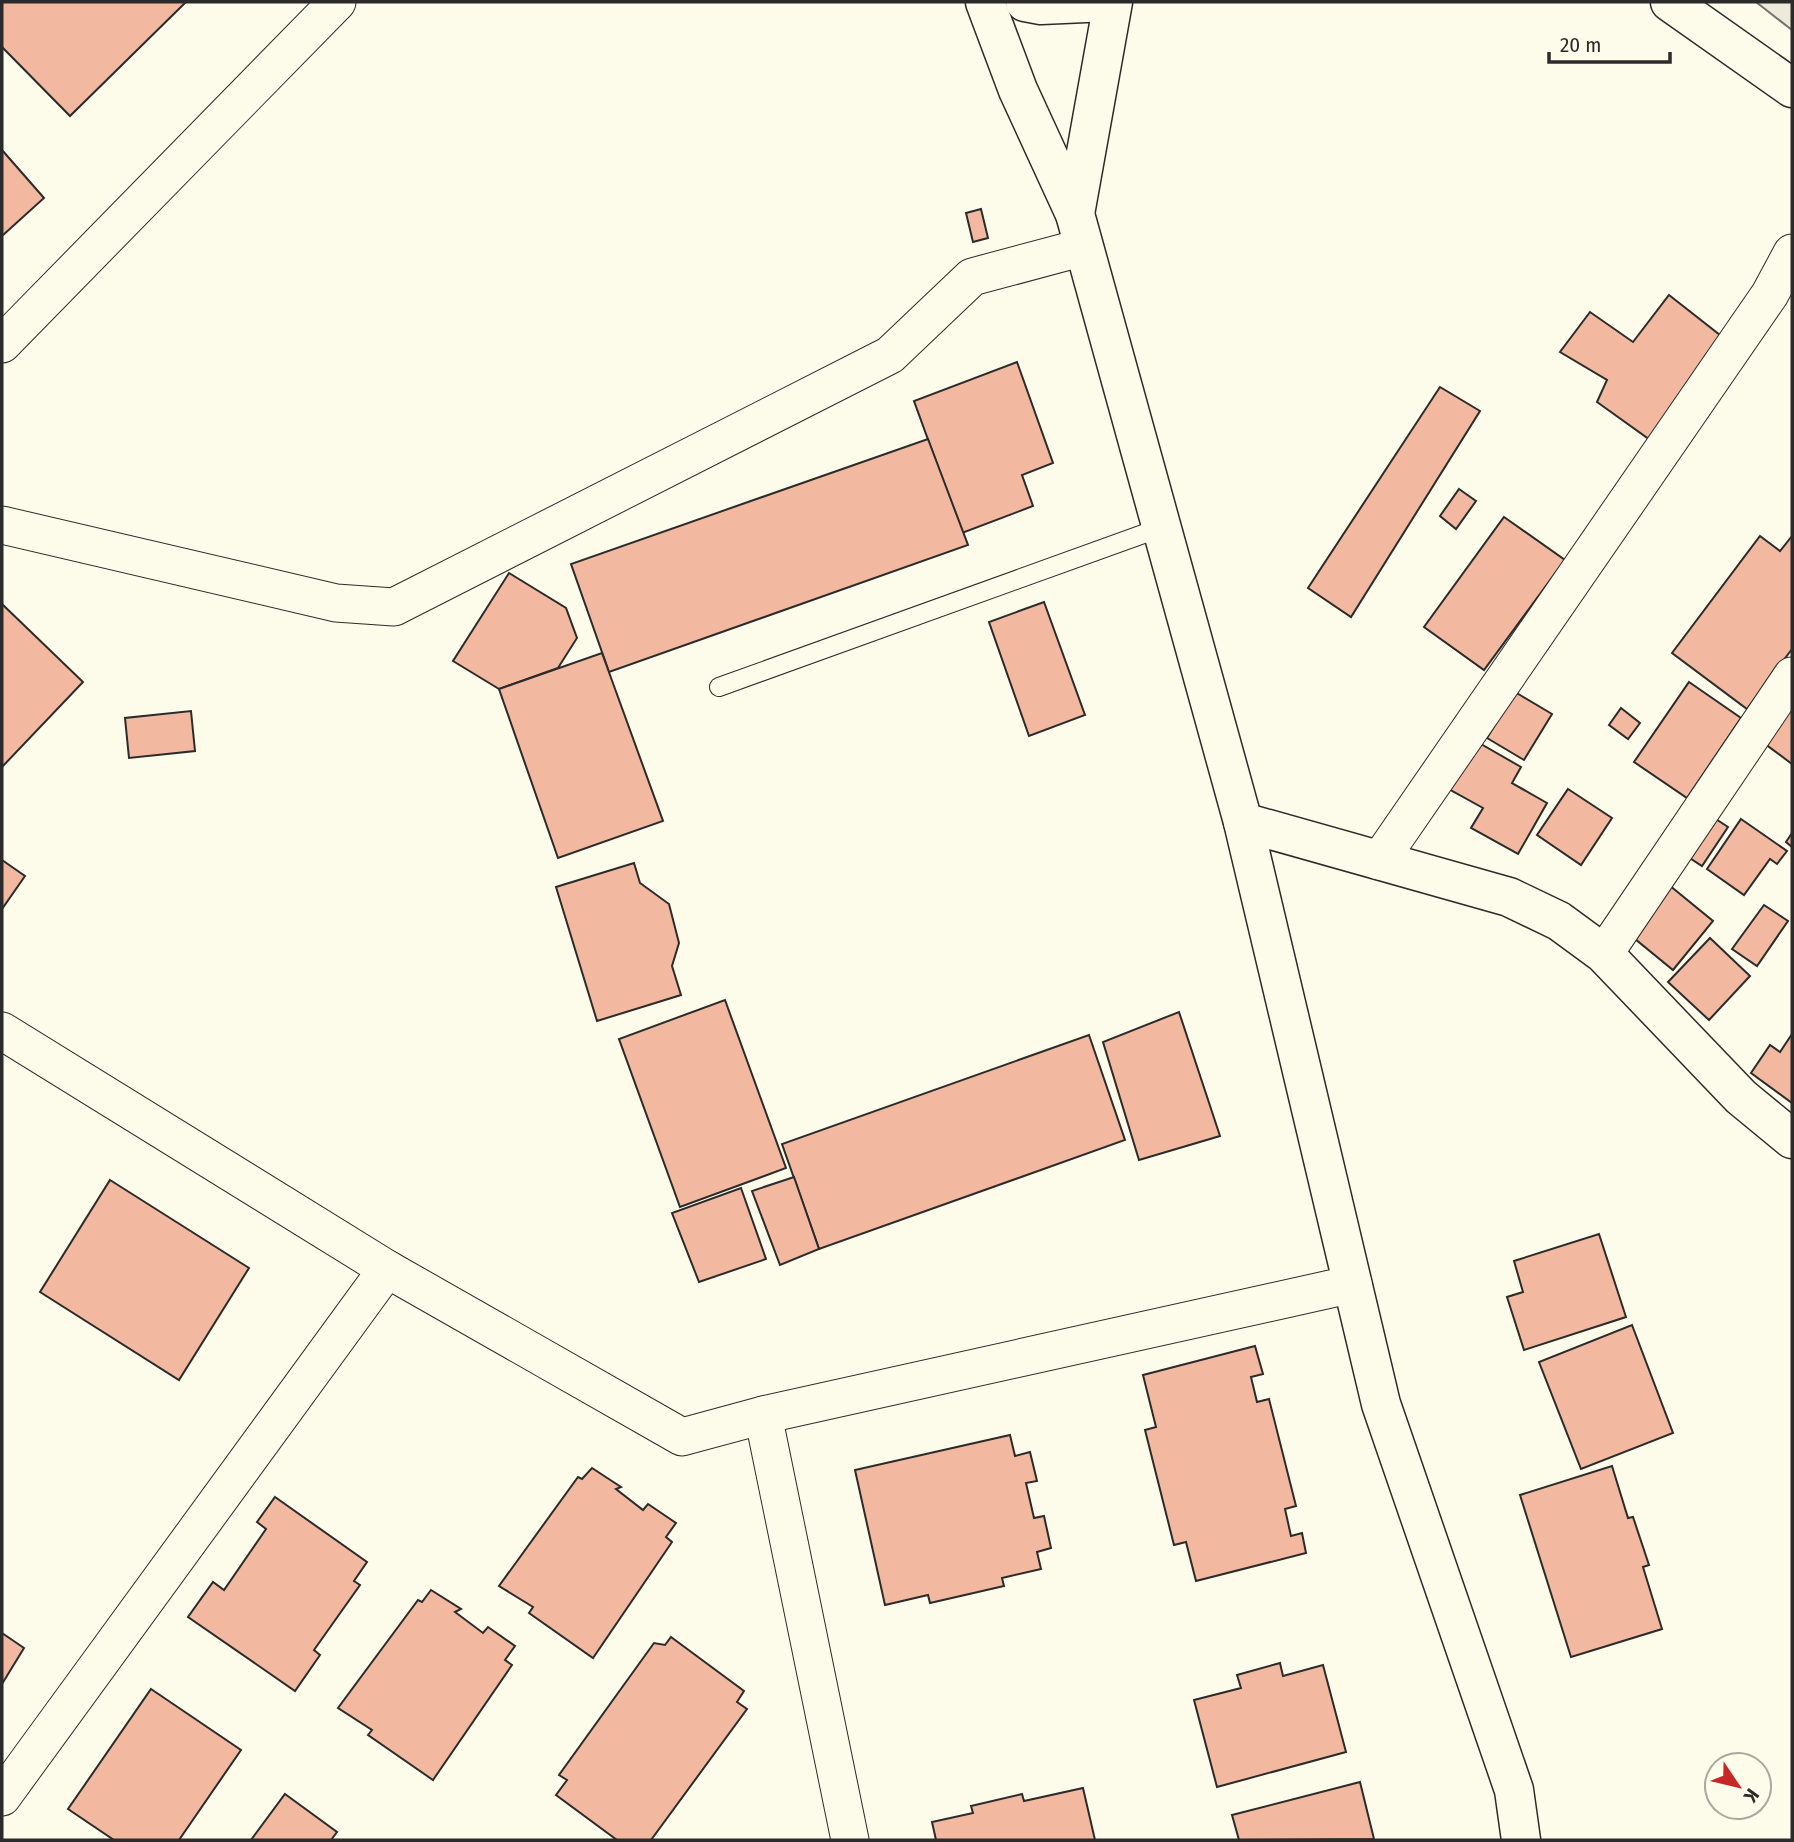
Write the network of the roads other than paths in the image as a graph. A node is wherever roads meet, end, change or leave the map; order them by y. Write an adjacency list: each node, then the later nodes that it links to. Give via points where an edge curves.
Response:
1 (337, 2): 9 (street)
2 (985, 2): 7 (main road)
3 (1025, 2): 4 (main road)
4 (1111, 2): 7 (main road)
5 (1670, 2): 6 (main road)
6 (1792, 89)
7 (1079, 231): 10 (street, via 972,277 890,355 394,607 336,603); 11 (main road)
8 (1792, 253): 15 (street, via 1770,294)
9 (2, 344)
10 (2, 525)
11 (1160, 528): 13 (lane); 14 (main road)
12 (1792, 676): 16 (street)
13 (719, 687)
14 (1243, 822): 15 (main road); 20 (main road)
15 (1379, 862): 16 (main road, via 1509,897 1559,921)
16 (1604, 954): 18 (main road, via 1741,1097)
17 (2, 1031): 19 (street)
18 (1792, 1139)
19 (387, 1269): 21 (street, via 682,1437); 22 (street)
20 (1353, 1284): 21 (street); 24 (main road, via 1381,1404 1514,1790)
21 (763, 1415): 23 (street)
22 (2, 1797)
23 (850, 1840)
24 (1521, 1840)

